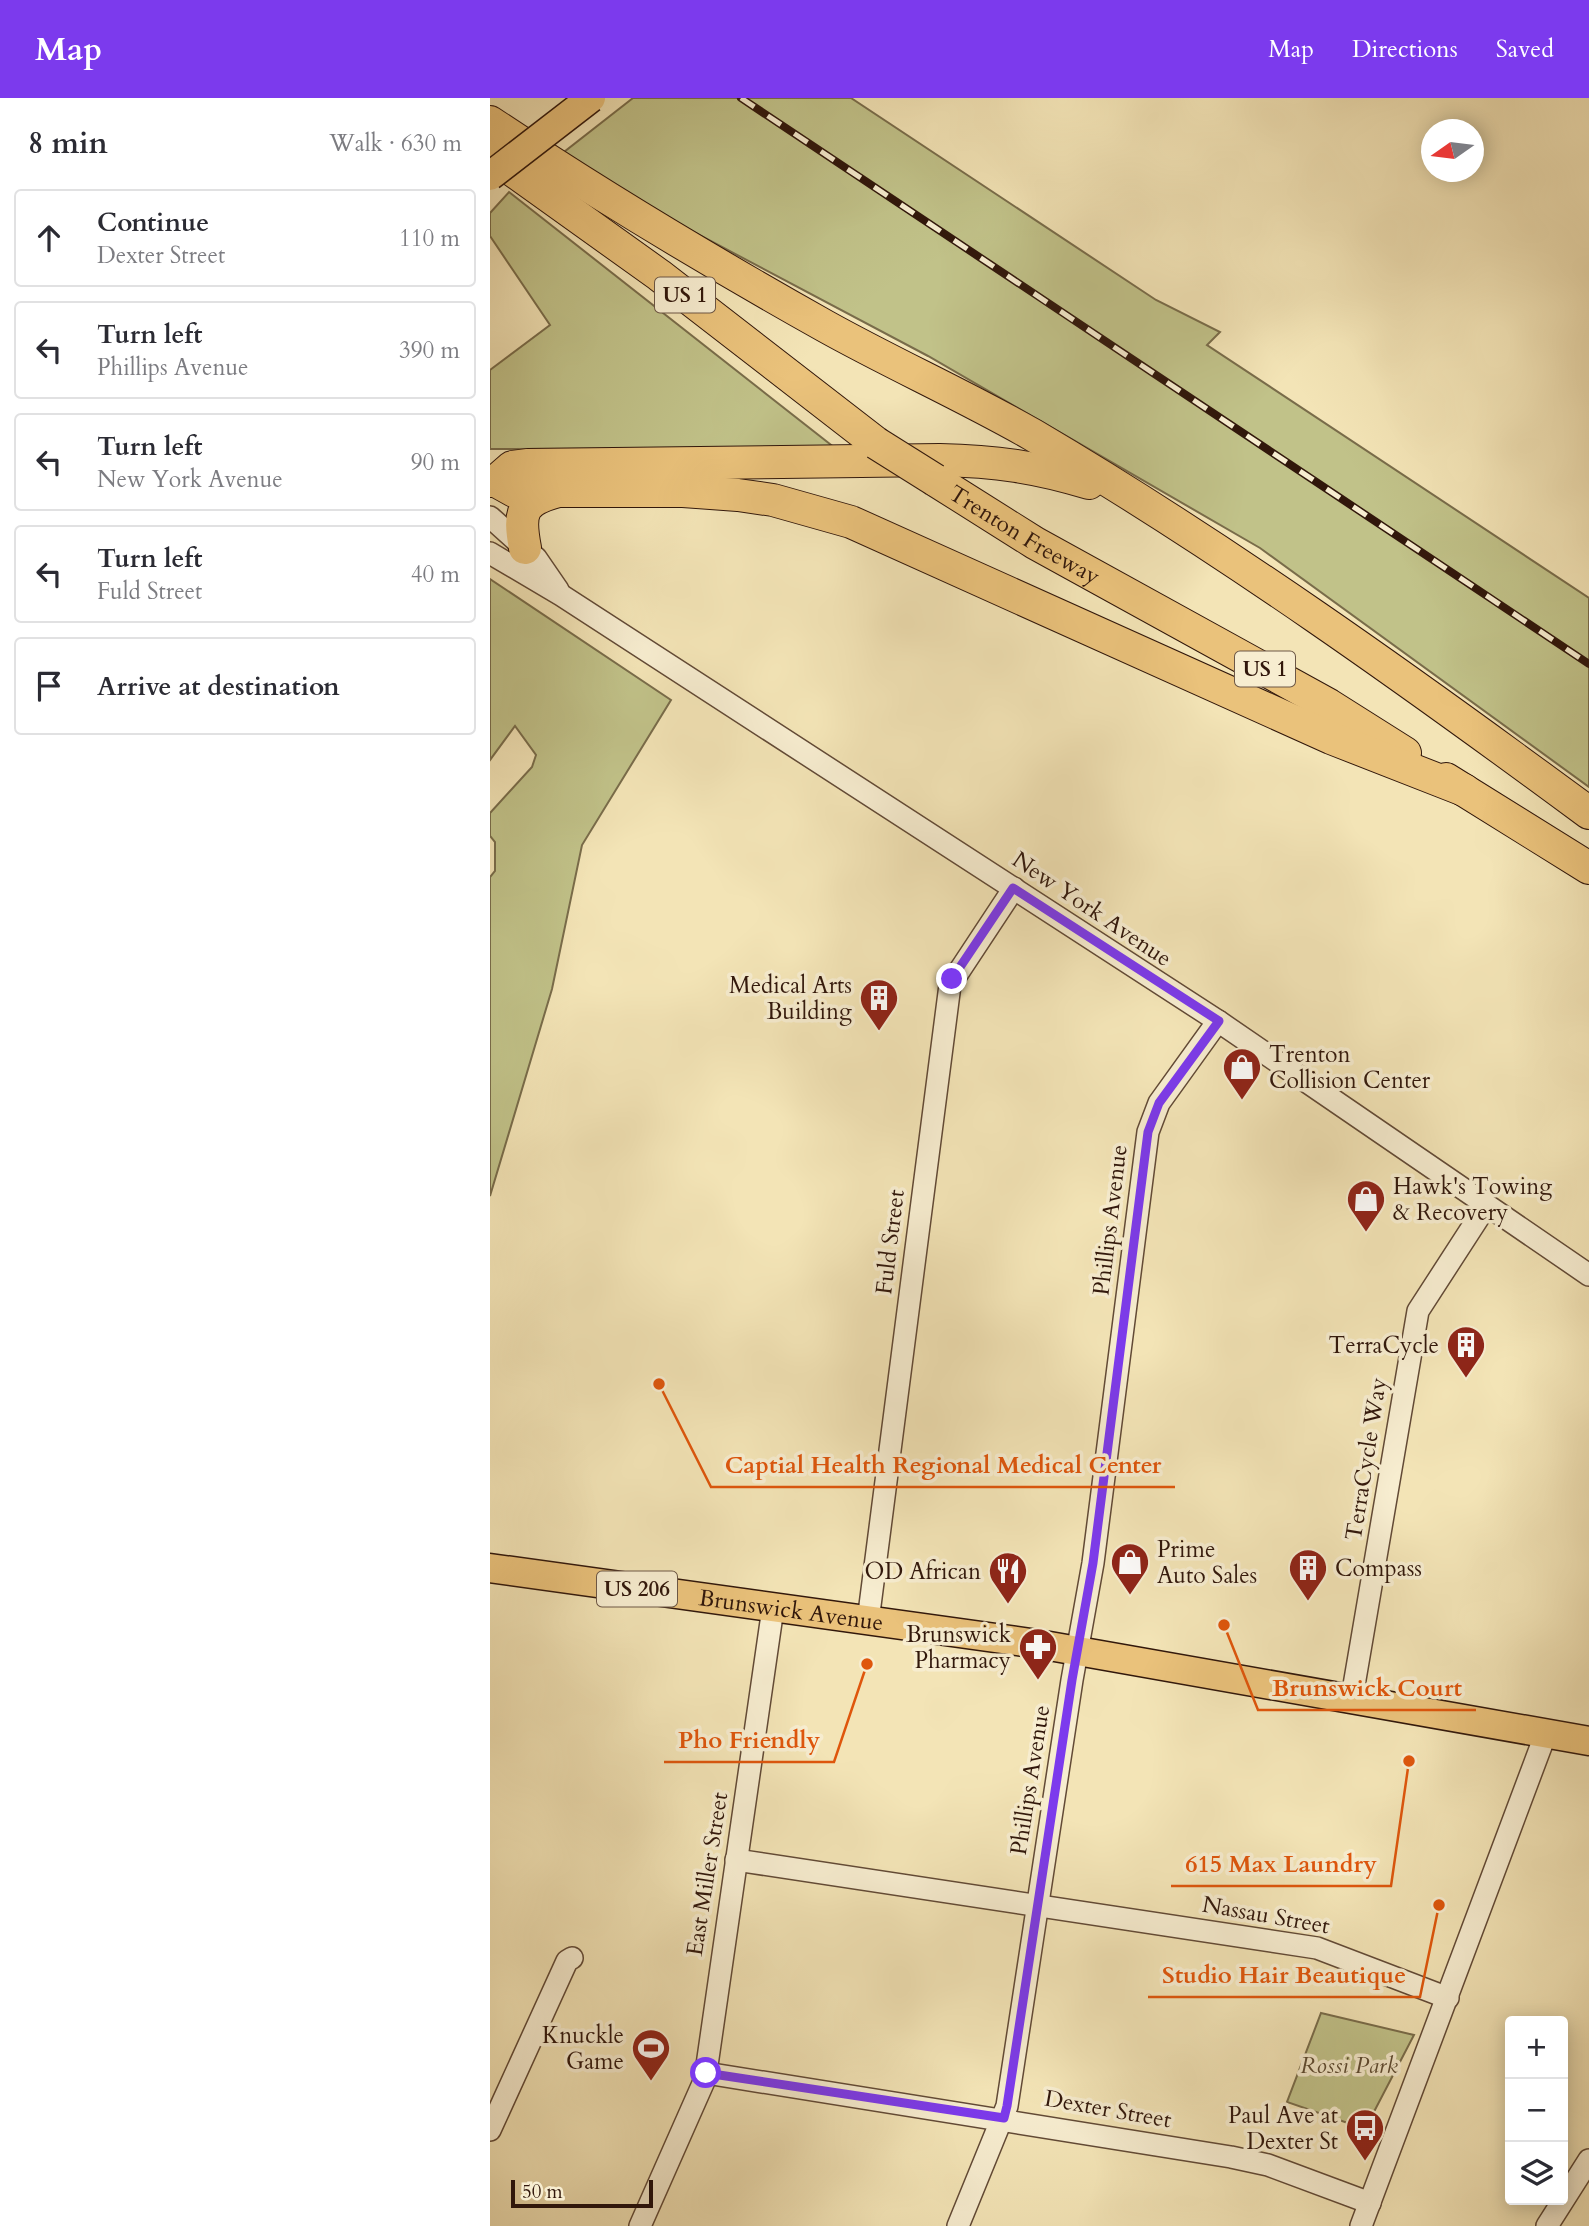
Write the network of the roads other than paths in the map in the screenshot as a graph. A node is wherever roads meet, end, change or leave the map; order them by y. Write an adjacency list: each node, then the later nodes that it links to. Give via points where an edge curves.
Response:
1 (591, 98): 4 (main road, bridge)
2 (490, 122): 7 (highway, US 1, via 680,242 827,327 1030,434)
3 (490, 154): 12 (highway, Trenton Freeway / US 1, bridge, via 659,275 876,443 1035,543 1329,705)
4 (490, 176)
5 (493, 481): 6 (highway, via 514,491); 7 (highway, via 512,467 528,466 990,461 1038,468)
6 (559, 491): 9 (highway, via 533,498 527,506 521,520); 12 (highway, via 742,495 850,522 1331,738)
7 (1133, 497): 13 (highway, US 1, via 1252,572)
8 (490, 517): 9 (street, New York Avenue)
9 (525, 548): 11 (street, New York Avenue)
10 (490, 554): 11 (street, New York Avenue)
11 (561, 595): 15 (street, New York Avenue)
12 (1464, 790): 14 (highway, Trenton Freeway / US 1)
13 (1589, 813)
14 (1589, 868)
15 (1013, 888): 16 (street, New York Avenue); 21 (street, Fuld Street, via 950,985)
16 (1219, 1021): 17 (street, New York Avenue); 22 (street, Phillips Avenue, via 1151,1117)
17 (1486, 1206): 18 (street, New York Avenue); 23 (street, TerraCycle Way, via 1418,1311)
18 (1589, 1275)
19 (490, 1568): 20 (main road, Brunswick Avenue / US 206)
20 (773, 1608): 21 (main road, Brunswick Avenue / US 206); 26 (street, East Miller Street)
21 (868, 1620): 22 (main road, Brunswick Avenue / US 206)
22 (1080, 1652): 23 (main road, Brunswick Avenue / US 206); 27 (street, Phillips Avenue)
23 (1352, 1698): 24 (main road, Brunswick Avenue / US 206)
24 (1546, 1733): 25 (main road, Brunswick Avenue / US 206); 29 (street)
25 (1589, 1741)
26 (736, 1860): 27 (street, Nassau Street); 30 (street, East Miller Street)
27 (1037, 1906): 29 (street, Nassau Street, via 1317,1948); 31 (street, Phillips Avenue)
28 (572, 1958): 32 (street)
29 (1448, 1998): 34 (street)
30 (706, 2069): 31 (street, Dexter Street); 35 (street, East Miller Street)
31 (1004, 2118): 34 (street, Dexter Street, via 1268,2165); 36 (street, Phillips Avenue)
32 (490, 2130)
33 (1589, 2160): 38 (street)
34 (1370, 2203): 37 (street)
35 (640, 2226)
36 (958, 2226)
37 (1361, 2226)
38 (1547, 2226)

